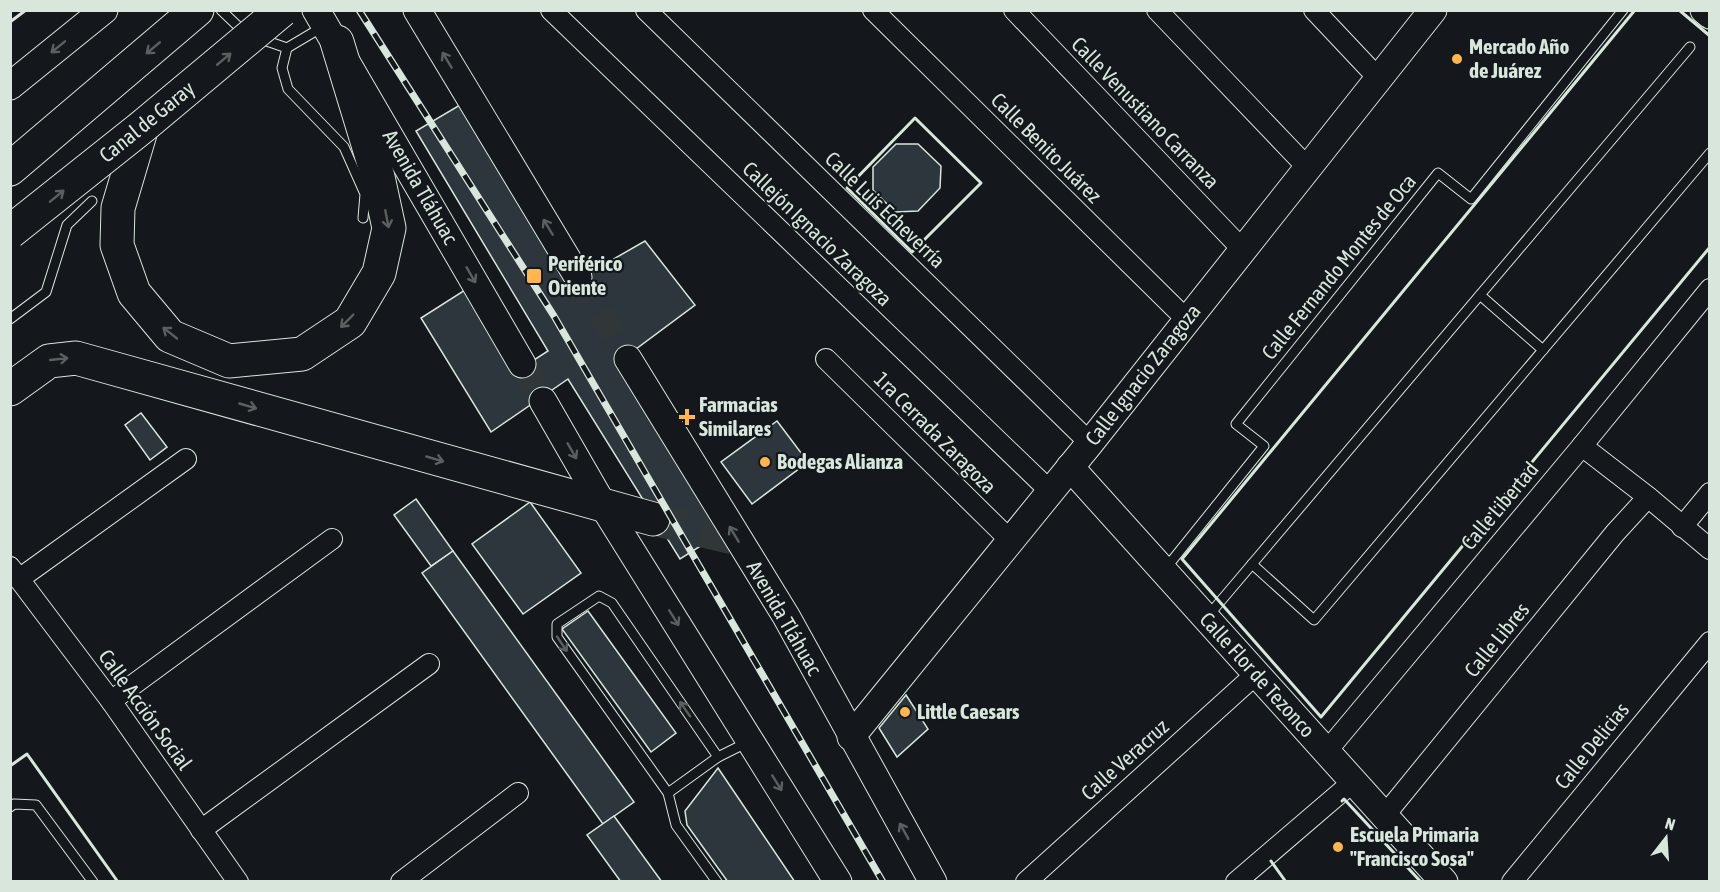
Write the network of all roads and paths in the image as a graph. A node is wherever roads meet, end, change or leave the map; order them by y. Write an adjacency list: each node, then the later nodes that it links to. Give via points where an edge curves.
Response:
1 (104, 10): 20 (main road, one-way to 20)
2 (197, 10): 24 (highway, one-way to 24)
3 (221, 10): 17 (lane, via 245,34)
4 (282, 10): 21 (highway, Canal de Garay, one-way to 4, bridge)
5 (417, 10): 29 (main road, one-way to 5)
6 (550, 10): 44 (street, Callejón Ignacio Zaragoza)
7 (646, 10): 40 (street, Calle Luis Echeverría)
8 (873, 10): 33 (street, Calle Benito Juárez)
9 (1014, 10): 28 (street, Calle Venustiano Carranza)
10 (1157, 10): 23 (street)
11 (1314, 10): 19 (street)
12 (1433, 10): 19 (main road, Calle Ignacio Zaragoza)
13 (1623, 10): 54 (lane, Calle Fernando Montes de Oca, via 1471,199 1438,173 1236,424 1264,446)
14 (1704, 10): 15 (main road)
15 (1710, 15)
16 (326, 26): 17 (lane); 21 (highway, one-way to 21, via 378,177 389,228 379,273 350,322 302,354 229,361 170,336 134,294 117,245 118,208); 37 (main road, Avenida Tláhuac, one-way to 37)
17 (287, 48): 26 (lane, via 282,68 288,89 344,147 365,194)
18 (1689, 48): 31 (lane)
19 (1379, 79): 23 (main road, Calle Ignacio Zaragoza)
20 (10, 86)
21 (142, 128): 27 (highway, Canal de Garay, one-way to 21, bridge)
22 (1710, 153): 34 (lane)
23 (1308, 168): 28 (main road, Calle Ignacio Zaragoza)
24 (10, 169)
25 (92, 201): 32 (lane, via 67,225 46,292)
26 (363, 218)
27 (10, 232)
28 (1242, 249): 33 (main road, Calle Ignacio Zaragoza)
29 (578, 277)
30 (1710, 289): 41 (street, Calle Libertad)
31 (1480, 295): 34 (lane); 53 (lane)
32 (10, 319)
33 (1186, 319): 40 (main road, Calle Ignacio Zaragoza)
34 (1543, 350): 53 (lane, via 1314,620)
35 (628, 359): 61 (main road, Avenida Tláhuac, one-way to 35, via 786,616)
36 (826, 359): 51 (street, 1ra Cerrada Zaragoza)
37 (522, 364)
38 (10, 389): 47 (highway, one-way to 47, via 49,361 76,358)
39 (543, 401): 47 (main road, one-way to 47)
40 (1090, 443): 43 (main road, Calle Ignacio Zaragoza)
41 (1582, 447): 46 (street); 63 (street, Calle Libertad)
42 (186, 459): 55 (street)
43 (1070, 467): 44 (main road, Calle Ignacio Zaragoza); 54 (main road, Calle Flor de Tezonco)
44 (1050, 491): 51 (main road, Calle Ignacio Zaragoza)
45 (1710, 493): 49 (street)
46 (1648, 497): 49 (street); 69 (street, Calle Libres)
47 (604, 507): 48 (highway); 62 (main road, one-way to 62)
48 (653, 519)
49 (1683, 527): 52 (street)
50 (332, 539): 60 (street)
51 (1011, 541): 61 (main road, Calle Ignacio Zaragoza)
52 (1710, 549)
53 (1252, 564): 56 (lane)
54 (1163, 571): 56 (main road, Calle Flor de Tezonco)
55 (15, 573): 60 (street, Calle Acción Social)
56 (1206, 618): 59 (main road, Calle Flor de Tezonco)
57 (1710, 642): 80 (street, Calle Delicias)
58 (429, 664): 70 (street)
59 (1255, 675): 63 (main road, Calle Flor de Tezonco); 77 (street, Calle Veracruz)
60 (111, 701): 70 (street, Calle Acción Social)
61 (851, 737): 76 (main road, Avenida Tláhuac, one-way to 61)
62 (750, 740): 64 (lane); 75 (main road, one-way to 75)
63 (1326, 752): 65 (main road, Calle Flor de Tezonco)
64 (718, 757): 67 (lane); 67 (lane, one-way to 67, via 612,603 599,596 557,624 556,637)
65 (1354, 781): 69 (main road, Calle Flor de Tezonco); 78 (street)
66 (518, 793): 73 (street)
67 (668, 793): 74 (lane, via 676,825)
68 (10, 807): 71 (lane, via 36,805)
69 (1385, 815): 79 (main road, Calle Flor de Tezonco)
70 (201, 830): 72 (street, Calle Acción Social)
71 (93, 882)
72 (238, 882)
73 (401, 882)
74 (717, 882)
75 (838, 882)
76 (933, 882)
77 (1026, 882)
78 (1236, 882)
79 (1444, 882)
80 (1512, 882)

